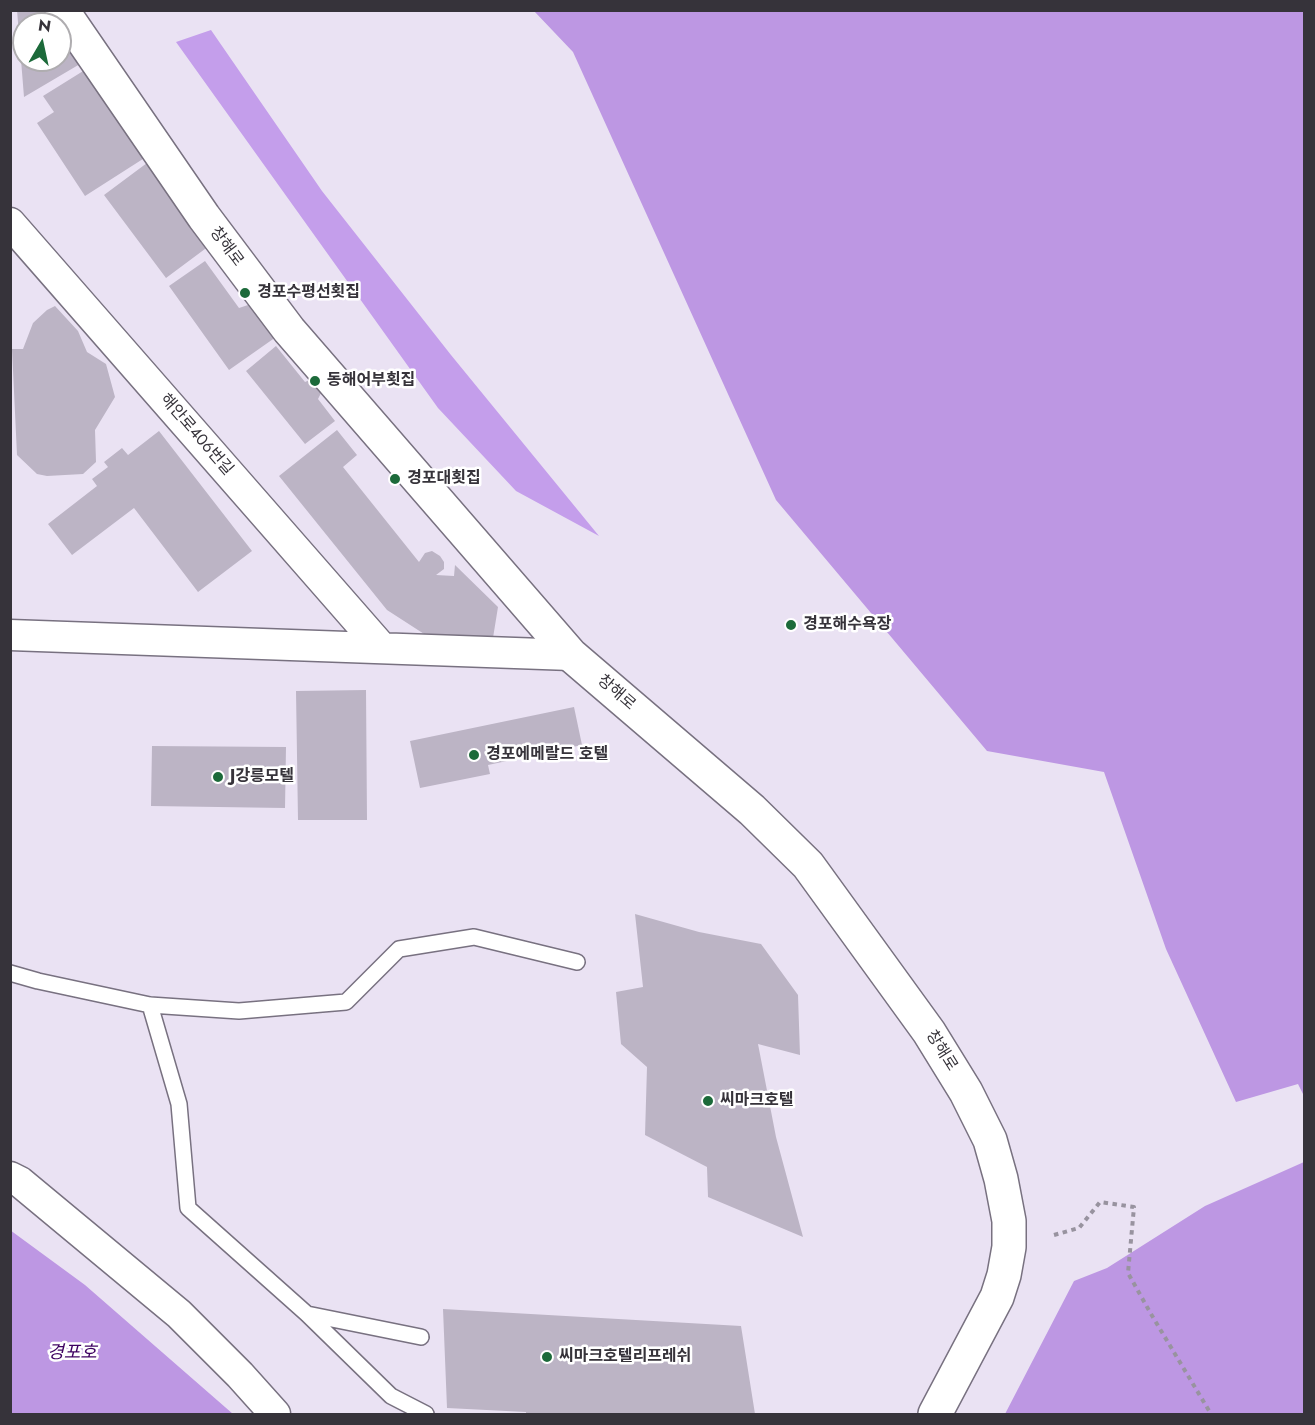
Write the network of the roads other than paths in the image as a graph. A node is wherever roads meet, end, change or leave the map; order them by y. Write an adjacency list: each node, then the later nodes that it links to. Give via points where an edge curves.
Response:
1 (62, 10): 5 (street, 창해로, via 204,218 289,330)
2 (10, 223): 4 (street, 해안로406번길)
3 (10, 635): 4 (street)
4 (381, 647): 5 (street)
5 (571, 654): 14 (street, 창해로, via 752,810 808,866 929,1032 990,1140 1009,1221 1004,1275 997,1297)
6 (577, 962): 8 (lane, via 474,937 399,949 346,1002 239,1011)
7 (10, 973): 8 (lane)
8 (150, 1005): 10 (lane, via 179,1104 189,1208)
9 (10, 1177): 12 (street, via 179,1314)
10 (307, 1314): 11 (lane); 13 (lane, via 390,1396)
11 (421, 1337)
12 (275, 1414)
13 (426, 1414)
14 (935, 1414)

